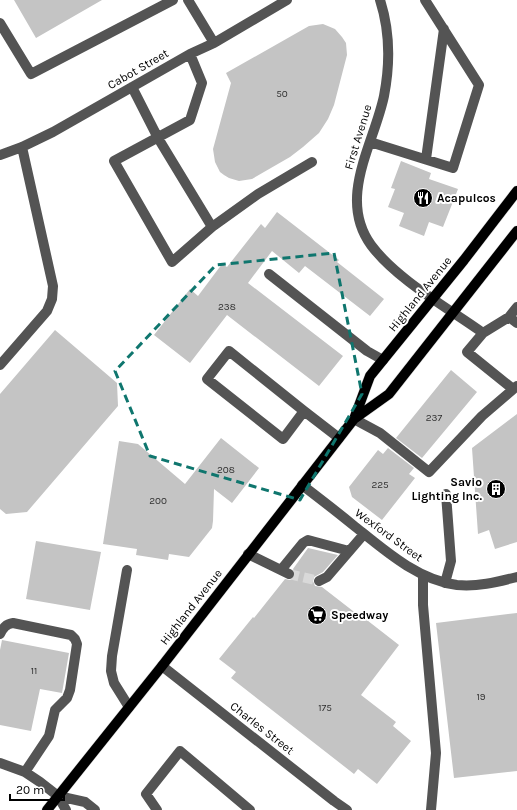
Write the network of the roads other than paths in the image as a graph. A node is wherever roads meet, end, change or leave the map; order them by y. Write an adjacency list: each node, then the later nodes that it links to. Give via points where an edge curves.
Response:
1 (173, 0): 6 (street, via 31,74)
2 (188, 0): 8 (street)
3 (287, 0): 8 (street, Cabot Street)
4 (380, 0): 12 (street, First Avenue, via 388,39 386,82)
5 (425, 0): 7 (street)
6 (0, 23)
7 (444, 29): 15 (street); 15 (street, via 479,85 454,168)
8 (214, 43): 9 (street, Cabot Street)
9 (190, 54): 10 (street, Cabot Street); 11 (street, via 202,83 190,120)
10 (132, 87): 11 (street); 13 (street, Cabot Street)
11 (158, 138): 18 (street); 18 (street, via 114,161 172,262)
12 (370, 142): 15 (street); 21 (street, First Avenue, via 363,161 358,189 358,212 364,234 382,258 396,271)
13 (22, 147): 14 (street, Cabot Street); 27 (street, via 53,293 47,311)
14 (0, 155)
15 (426, 159)
16 (312, 162): 18 (street, via 258,194)
17 (517, 191): 21 (main road, Highland Avenue)
18 (212, 227)
19 (517, 231): 23 (main road, Highland Avenue)
20 (269, 274): 26 (street, via 367,352)
21 (433, 298): 23 (street, First Avenue); 26 (main road, Highland Avenue)
22 (517, 307): 24 (street)
23 (455, 312): 25 (street, First Avenue); 30 (main road, Highland Avenue, via 390,394)
24 (513, 320): 25 (street)
25 (483, 333): 28 (street, via 468,352)
26 (383, 360): 30 (main road, Highland Avenue, via 370,376)
27 (0, 365)
28 (515, 387): 30 (street, via 482,416 429,472 380,432)
29 (304, 411): 29 (street, via 229,351 207,379 283,439); 31 (street)
30 (354, 419): 31 (main road, Highland Avenue)
31 (338, 438): 32 (main road, Highland Avenue)
32 (302, 485): 34 (street, Wexford Street); 36 (main road, Highland Avenue)
33 (446, 494): 41 (street, via 451,551 450,568)
34 (364, 534): 35 (street); 38 (street, Wexford Street)
35 (350, 551): 36 (street, via 308,540 303,543 285,572); 40 (street, via 327,577)
36 (248, 554): 43 (main road, Highland Avenue)
37 (127, 570): 44 (street, via 111,671 114,683)
38 (423, 575): 41 (street, Wexford Street); 54 (street, via 423,605 436,753)
39 (517, 577): 41 (street, Wexford Street, via 480,586)
40 (319, 581)
41 (445, 583)
42 (0, 634): 46 (street, via 3,628 13,623 71,635 77,644 67,698 55,710 49,736)
43 (162, 666): 44 (main road, Highland Avenue); 53 (street, Charles Street)
44 (129, 707): 47 (main road, Highland Avenue)
45 (0, 763): 46 (street)
46 (25, 772): 47 (street)
47 (58, 796): 48 (main road, Highland Avenue); 49 (street); 50 (street, via 85,802)
48 (47, 810)
49 (66, 810)
50 (95, 810)
51 (157, 810): 52 (street, via 146,794 180,751)
52 (250, 810)
53 (345, 810)
54 (431, 810)

